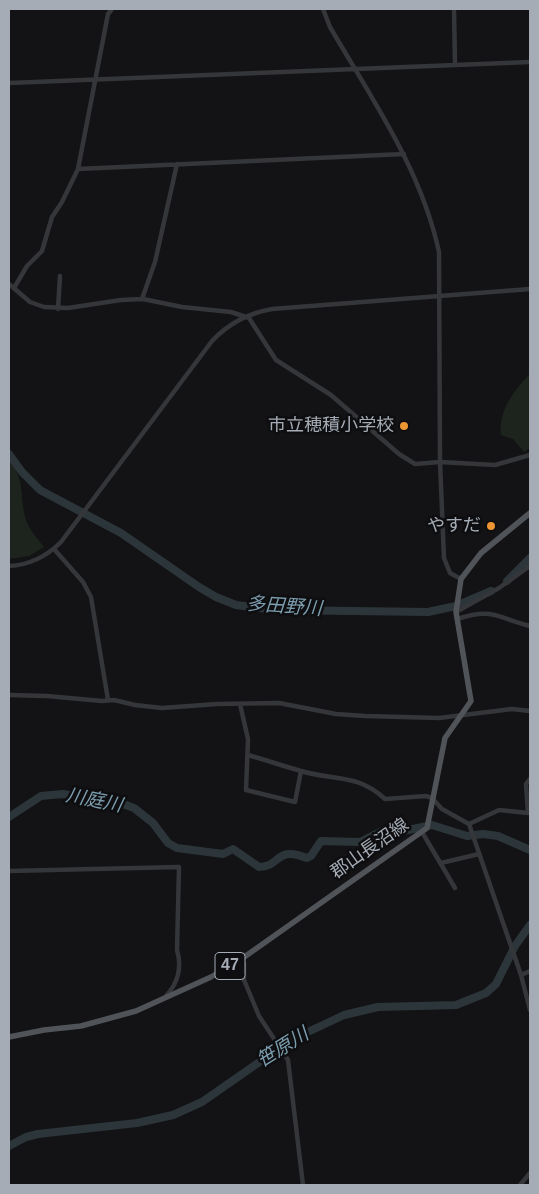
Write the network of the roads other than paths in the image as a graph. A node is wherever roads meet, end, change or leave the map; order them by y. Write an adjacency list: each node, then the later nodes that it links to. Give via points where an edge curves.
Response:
1 (112, 9): 7 (street, via 108,14)
2 (322, 9): 6 (street)
3 (454, 9): 5 (street)
4 (530, 62): 5 (street)
5 (455, 64): 6 (street)
6 (354, 68): 7 (street); 9 (street)
7 (94, 79): 8 (street); 11 (street)
8 (9, 83)
9 (404, 154): 10 (street); 16 (street, via 435,235 439,252)
10 (177, 164): 11 (street); 17 (street, via 155,262)
11 (78, 168): 14 (street, via 52,217 42,251 32,259)
12 (60, 276): 18 (street)
13 (9, 284): 14 (street)
14 (14, 288): 18 (street, via 33,304)
15 (530, 290): 16 (street)
16 (439, 296): 19 (street, via 272,309); 21 (street)
17 (142, 299): 18 (street); 19 (street, via 182,308 231,312)
18 (58, 309)
19 (245, 317): 21 (street, via 251,320 276,360 331,396 399,454 415,464); 23 (street, via 228,326 212,341 78,522)
20 (530, 455): 21 (street, via 495,465)
21 (440, 462): 26 (street, via 444,558 450,573)
22 (530, 512): 26 (main road, 郡山長沼線 / 47, via 481,553)
23 (54, 549): 24 (street, via 32,562); 31 (street, via 83,582 91,597)
24 (9, 566)
25 (530, 566): 27 (street)
26 (461, 578): 27 (main road, 郡山長沼線 / 47)
27 (456, 612): 28 (main road, 郡山長沼線 / 47)
28 (457, 619): 29 (street, via 490,612); 34 (main road, 郡山長沼線 / 47, via 471,701)
29 (530, 626)
30 (9, 695): 31 (street)
31 (108, 700): 32 (street, via 162,708)
32 (240, 704): 34 (street, via 279,704 346,715); 35 (street)
33 (530, 711): 34 (street, via 512,709)
34 (462, 716): 38 (main road, 郡山長沼線 / 47, via 445,738)
35 (248, 755): 36 (street); 36 (street, via 246,790 295,802)
36 (301, 772): 38 (street, via 363,783 385,798 422,795)
37 (530, 779): 39 (street, via 526,784 528,813 511,809 492,811)
38 (434, 800): 39 (street, via 442,809); 40 (main road, 郡山長沼線 / 47, via 427,828)
39 (470, 826): 41 (street)
40 (422, 831): 42 (street); 45 (main road, 郡山長沼線 / 47)
41 (479, 854): 42 (street); 47 (street)
42 (442, 863): 44 (street)
43 (9, 871): 48 (street, via 178,868 177,941 180,960 177,980)
44 (455, 888)
45 (240, 960): 48 (main road, 郡山長沼線 / 47); 52 (street, via 244,963 246,985 259,1016 288,1060)
46 (530, 971): 47 (street)
47 (521, 975): 49 (street)
48 (165, 997): 50 (main road, 郡山長沼線 / 47, via 136,1011 97,1023)
49 (530, 1010)
50 (9, 1037)
51 (530, 1173): 53 (street)
52 (303, 1185)
53 (520, 1185)

